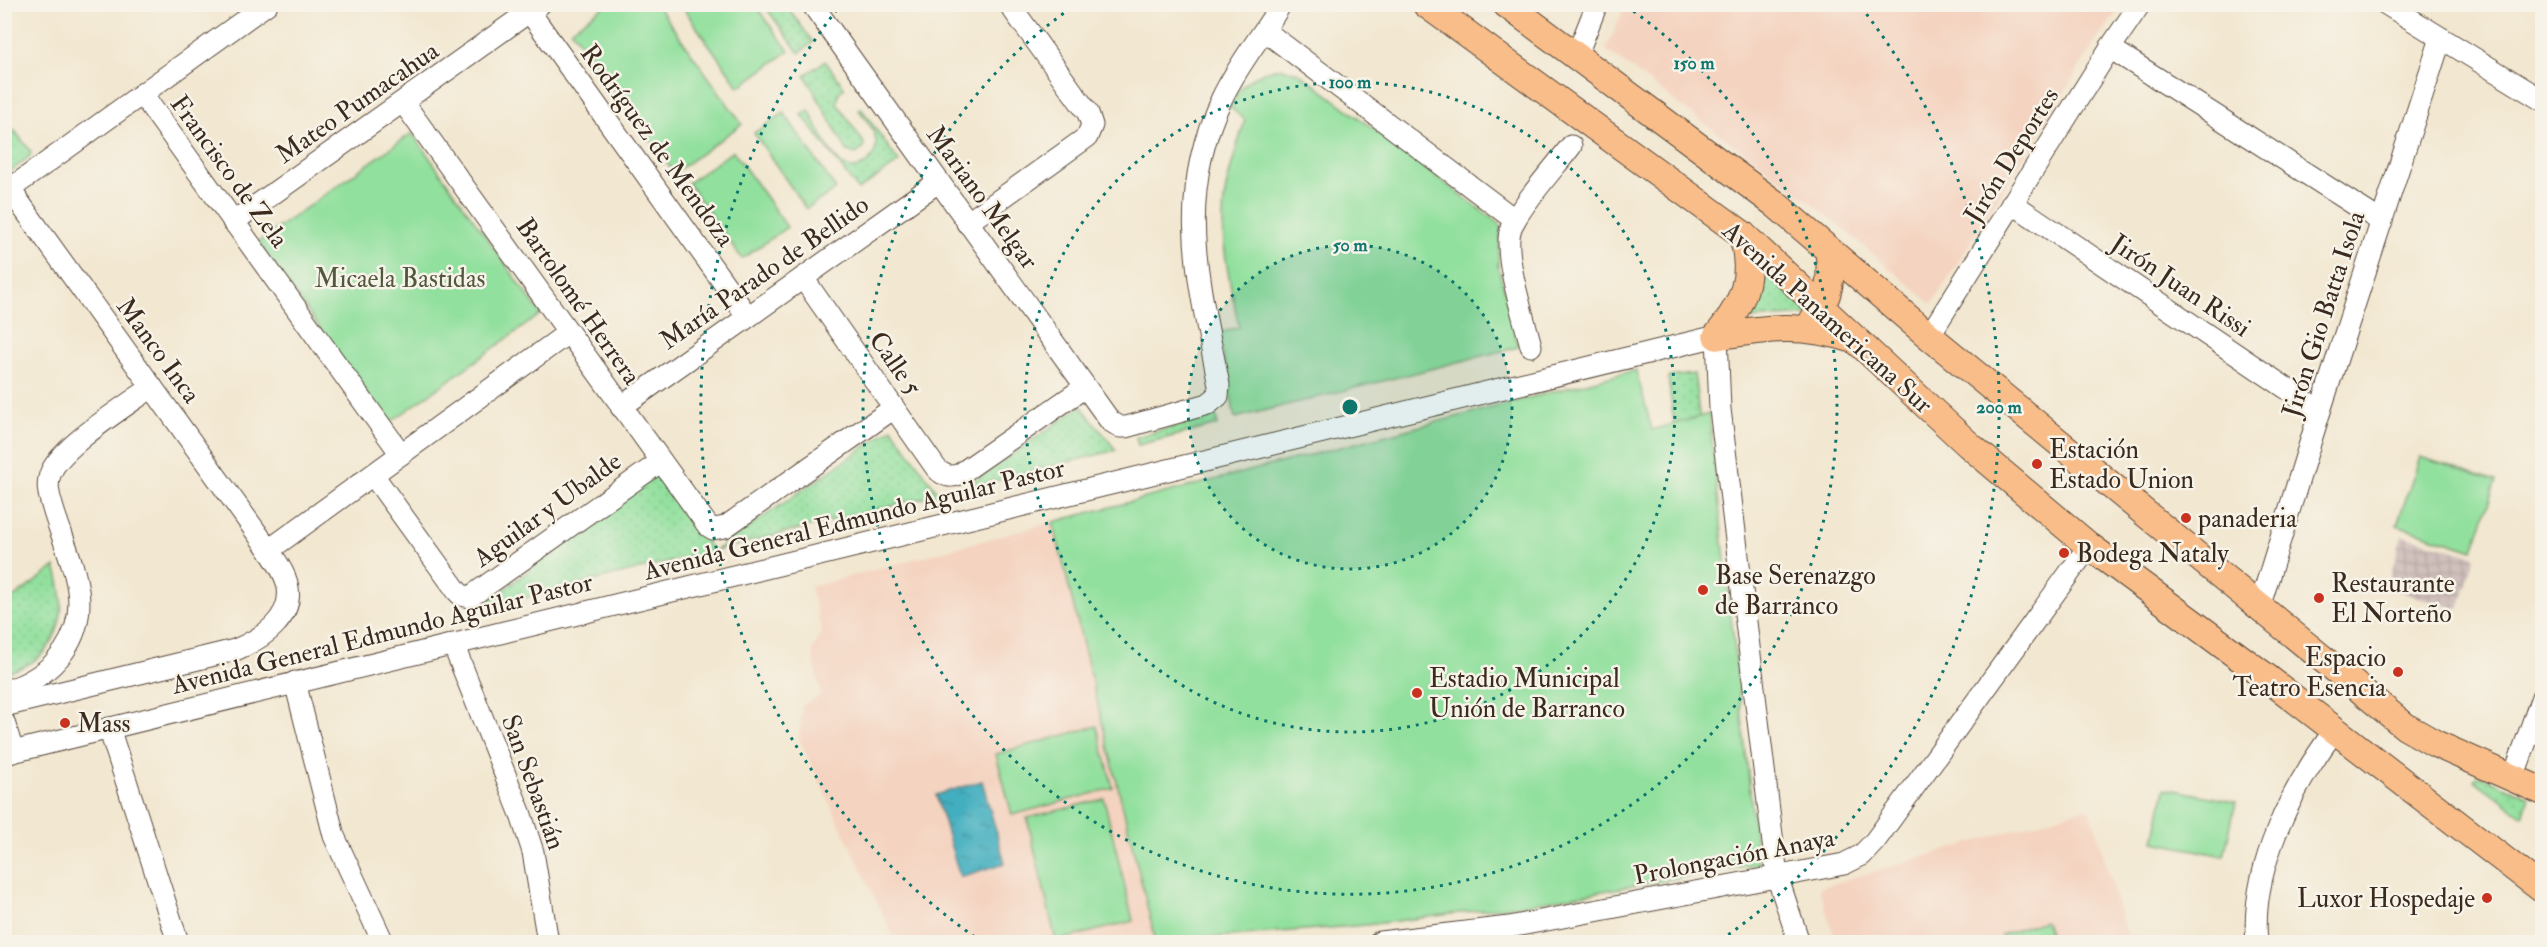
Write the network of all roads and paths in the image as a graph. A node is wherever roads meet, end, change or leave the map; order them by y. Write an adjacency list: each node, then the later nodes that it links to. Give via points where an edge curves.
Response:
1 (267, 4): 15 (street)
2 (812, 4): 19 (street, Mariano Melgar)
3 (1009, 4): 25 (street, via 1088,113 1092,125 1087,137)
4 (1281, 4): 11 (street)
5 (1426, 4): 26 (main road, Avenida Panamericana Sur)
6 (1506, 4): 14 (main road, Avenida Panamericana Sur)
7 (1597, 4): 14 (street)
8 (2140, 4): 13 (street, Jirón Deportes)
9 (2386, 4): 12 (street)
10 (531, 7): 17 (street, Mateo Pumacahua); 29 (street, Rodríguez de Mendoza)
11 (1265, 31): 22 (street); 36 (street, Mariano Melgar, via 1219,104 1195,186 1195,251 1218,396 1208,404 1120,427 1110,421)
12 (2441, 38): 16 (street); 24 (street, Jirón Gio Batta Isola)
13 (2110, 48): 21 (street, Jirón Deportes); 24 (street)
14 (1576, 57): 27 (main road, Avenida Panamericana Sur, via 1774,202)
15 (142, 94): 20 (street); 23 (street, Francisco de Zela)
16 (2542, 100)
17 (403, 102): 23 (street, Mateo Pumacahua); 31 (street, Bartolomé Herrera)
18 (1571, 146): 22 (street)
19 (939, 182): 25 (street, Mariano Melgar); 28 (street, María Parado de Bellido)
20 (7, 185): 35 (street, Manco Inca)
21 (2012, 203): 33 (street, Jirón Deportes); 39 (street, Jirón Juan Rissi)
22 (1515, 220): 34 (street, via 1509,235 1509,253)
23 (234, 222): 40 (street, Francisco de Zela)
24 (2382, 222): 39 (street, Jirón Gio Batta Isola)
25 (967, 223): 36 (street, Mariano Melgar)
26 (1742, 234): 30 (main road, Avenida Panamericana Sur); 32 (main road, via 1749,262 1746,284 1736,310)
27 (1829, 251): 30 (main road, via 1830,292); 33 (main road, Avenida Panamericana Sur)
28 (803, 278): 29 (street, María Parado de Bellido); 38 (street, Calle 5)
29 (748, 317): 37 (street, María Parado de Bellido)
30 (1814, 318): 32 (main road); 43 (main road, Avenida Panamericana Sur, via 1856,340 1969,445)
31 (568, 333): 37 (street, Bartolomé Herrera); 40 (street)
32 (1717, 336): 46 (street, Avenida General Edmundo Aguilar Pastor); 57 (street, via 1720,409)
33 (1929, 336): 45 (main road, Avenida Panamericana Sur)
34 (1531, 346)
35 (152, 387): 44 (street, Manco Inca); 48 (street, via 69,449 54,467 49,494 79,592 79,619 69,644 51,666)
36 (1086, 387): 38 (street, Calle 5, via 960,474 948,476 936,468)
37 (621, 407): 41 (street, Bartolomé Herrera)
38 (894, 408): 41 (street, Bartolomé Herrera, via 725,526 713,529)
39 (2319, 411): 45 (street, Jirón Gio Batta Isola)
40 (401, 454): 42 (street)
41 (660, 462): 42 (street, Aguilar y Ubalde, via 474,595 465,597)
42 (373, 475): 44 (street)
43 (2089, 546): 53 (main road, Avenida Panamericana Sur); 57 (street, Prolongación Anaya, via 1862,855 1844,864)
44 (269, 550): 50 (street, Manco Inca, via 287,582 287,605 274,626 248,645)
45 (2259, 608): 55 (main road, Avenida Panamericana Sur, via 2406,727)
46 (453, 644): 47 (street, Avenida General Edmundo Aguilar Pastor); 62 (street, San Sebastián, via 533,852)
47 (295, 682): 52 (street, Avenida General Edmundo Aguilar Pastor); 61 (street, via 334,836)
48 (4, 691)
49 (2542, 697): 55 (street)
50 (4, 706)
51 (4, 722): 54 (street)
52 (109, 728): 54 (street, Avenida General Edmundo Aguilar Pastor); 60 (street)
53 (2335, 730): 58 (main road, Avenida Panamericana Sur); 65 (street, via 2310,762 2281,819 2262,879)
54 (9, 753)
55 (2513, 778): 56 (main road, Avenida Panamericana Sur)
56 (2542, 791)
57 (1777, 876): 59 (street, Prolongación Anaya); 64 (street)
58 (2542, 889)
59 (1511, 935): 63 (street, Prolongación Anaya)
60 (178, 942)
61 (383, 942)
62 (548, 942)
63 (1380, 942)
64 (1799, 942)
65 (2257, 942)

